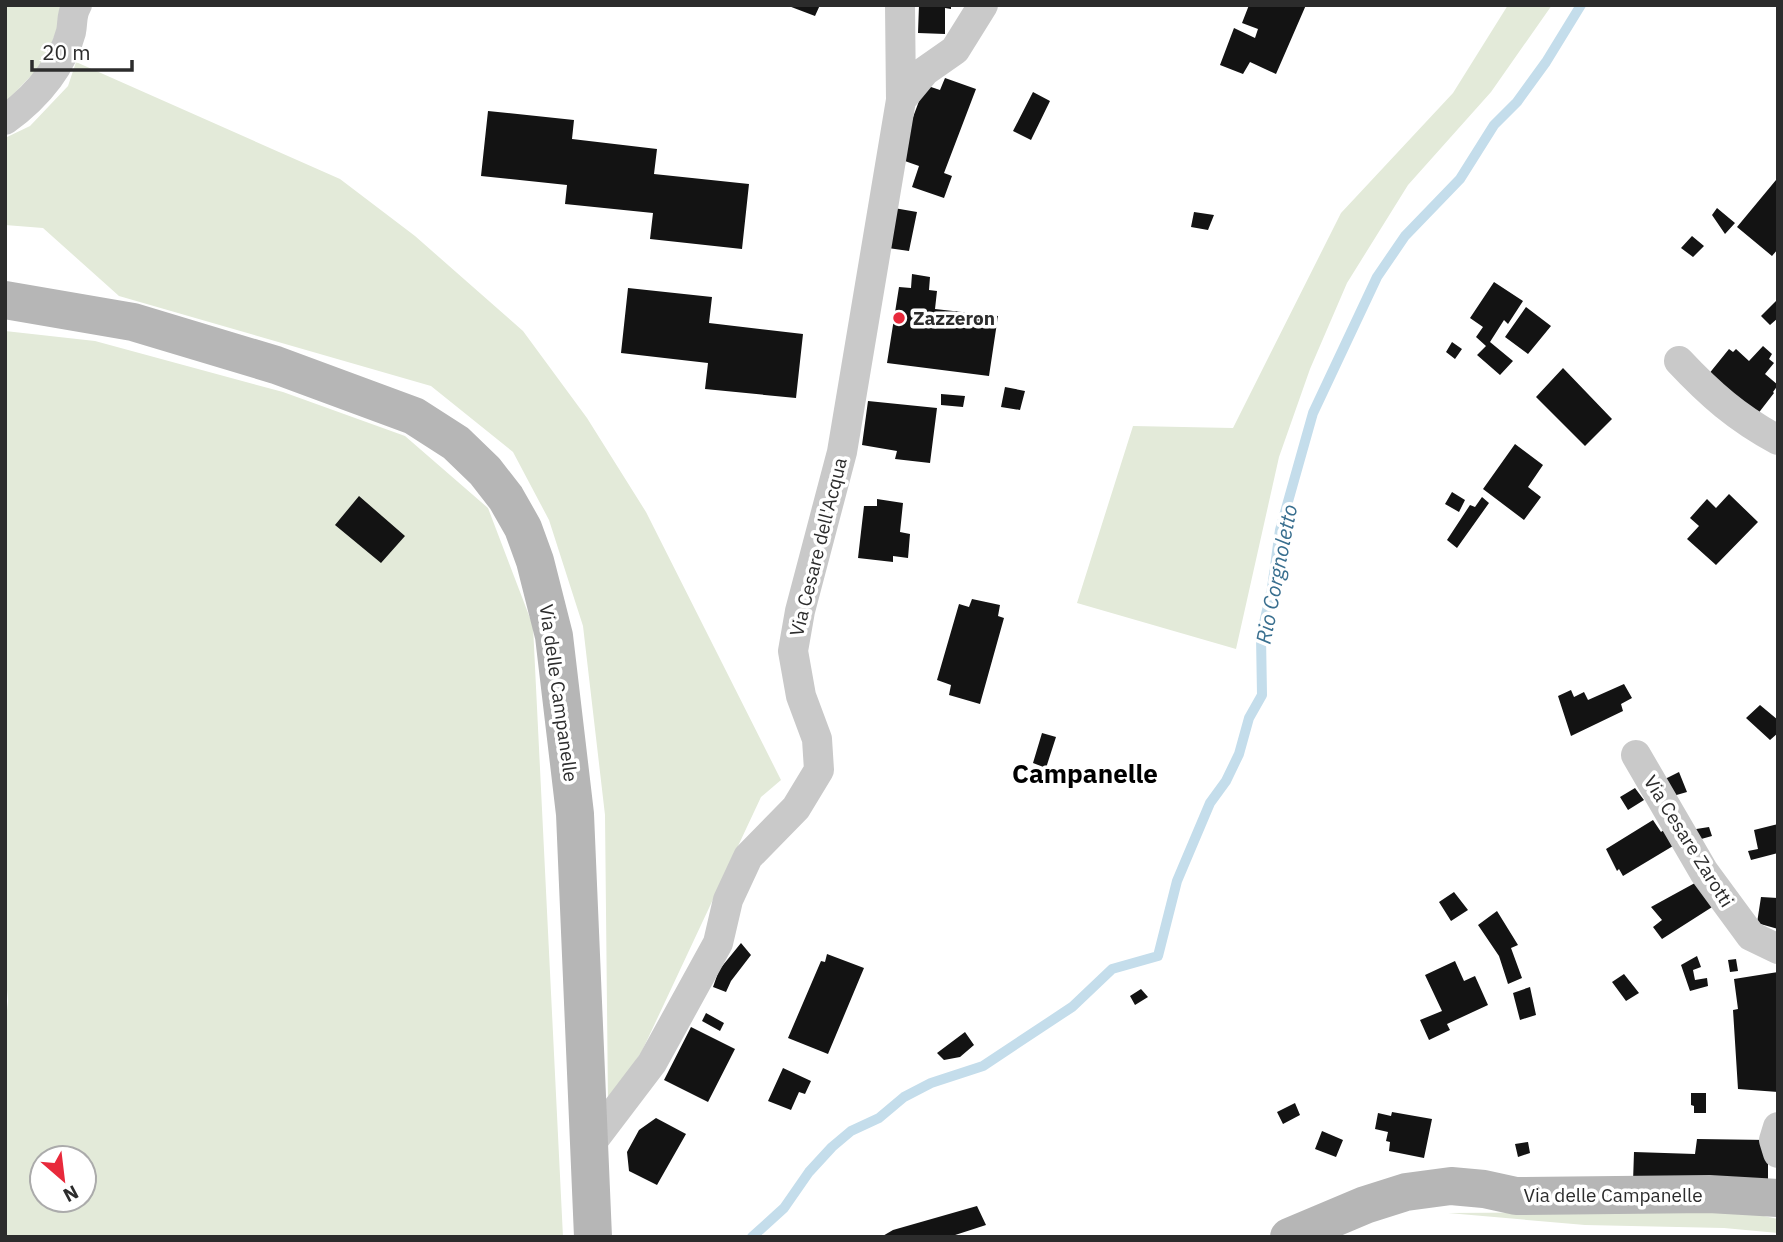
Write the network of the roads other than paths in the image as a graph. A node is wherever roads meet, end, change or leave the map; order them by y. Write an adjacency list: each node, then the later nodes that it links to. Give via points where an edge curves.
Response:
1 (77, 5): 5 (street, via 55,69 29,103)
2 (900, 5): 4 (street, Via Cesare dell'Acqua)
3 (984, 5): 4 (street, via 955,50 925,71)
4 (901, 100): 12 (street, Via Cesare dell'Acqua, via 842,452 793,651 801,696 817,739 819,769 796,808 748,857 728,900 718,943 659,1051)
5 (5, 120)
6 (5, 300): 12 (street, Via delle Campanelle, via 133,322 276,365 414,416 456,443 506,498 535,561 554,636 575,814)
7 (1679, 361): 8 (street, via 1711,396)
8 (1778, 440)
9 (1636, 755): 10 (street, Via Cesare Zarotti, via 1704,872 1751,936)
10 (1778, 950)
11 (1778, 1127): 13 (street, via 1774,1140)
12 (589, 1146): 15 (street, Via delle Campanelle)
13 (1778, 1153)
14 (1778, 1198): 16 (street, Via delle Campanelle, via 1516,1196 1451,1186 1406,1192)
15 (593, 1237)
16 (1289, 1237)

